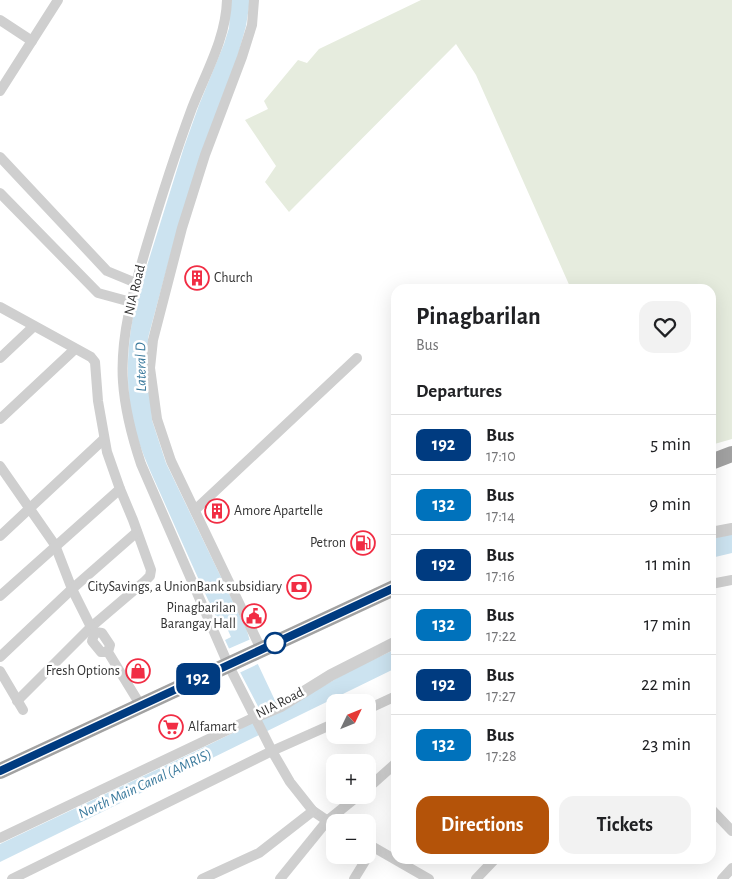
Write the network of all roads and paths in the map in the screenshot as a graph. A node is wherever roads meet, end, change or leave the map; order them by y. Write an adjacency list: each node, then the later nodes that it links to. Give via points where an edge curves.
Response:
1 (58, 0): 5 (street)
2 (227, 0): 9 (street, NIA Road, via 220,42 180,141)
3 (254, 0): 23 (street, via 252,25 205,155 153,340 150,368 157,419 171,461)
4 (0, 20): 5 (street)
5 (32, 41): 6 (street)
6 (0, 90)
7 (0, 157): 9 (street, via 107,271)
8 (0, 194): 10 (street, via 98,293)
9 (136, 283): 10 (street, NIA Road)
10 (131, 302): 38 (street, NIA Road, via 123,352 123,381 132,436 141,464)
11 (0, 307): 12 (street)
12 (33, 326): 13 (street); 14 (street)
13 (75, 349): 16 (street); 17 (street, via 95,362)
14 (0, 358)
15 (358, 358): 23 (street)
16 (0, 419)
17 (104, 439): 21 (street); 22 (street)
18 (732, 454): 19 (highway)
19 (716, 460)
20 (1, 471): 22 (street)
21 (120, 489): 25 (street); 28 (street)
22 (31, 508): 27 (street); 28 (street)
23 (195, 510): 36 (street)
24 (732, 529): 26 (street)
25 (137, 532): 31 (street); 34 (street, via 151,570 150,576)
26 (716, 532)
27 (0, 536)
28 (55, 545): 31 (street); 33 (street)
29 (732, 580): 30 (street)
30 (716, 583)
31 (72, 589): 34 (street); 37 (street)
32 (391, 589): 36 (highway)
33 (0, 596)
34 (93, 630): 39 (street, via 20,705); 42 (street, via 102,633 110,645 108,652)
35 (391, 645): 43 (street, NIA Road, via 331,675)
36 (258, 650): 38 (highway)
37 (0, 657)
38 (231, 663): 42 (highway); 43 (street, NIA Road)
39 (0, 671)
40 (391, 698): 41 (street)
41 (376, 705)
42 (141, 706): 47 (highway)
43 (258, 723): 45 (street, NIA Road); 56 (street, NIA Road)
44 (326, 727): 45 (street)
45 (272, 751): 50 (street, NIA Road, via 290,782); 63 (street)
46 (391, 768): 48 (street)
47 (0, 771)
48 (376, 781)
49 (350, 804): 51 (street)
50 (313, 811): 53 (street, NIA Road); 64 (street, via 259,853)
51 (341, 814)
52 (716, 814): 55 (street)
53 (326, 820)
54 (326, 829): 65 (street)
55 (732, 831)
56 (0, 838)
57 (376, 849): 58 (street)
58 (391, 858)
59 (361, 864): 66 (street)
60 (402, 864): 67 (street)
61 (490, 864): 68 (street)
62 (732, 868): 69 (street)
63 (12, 879)
64 (202, 879)
65 (280, 879)
66 (354, 879)
67 (429, 879)
68 (476, 879)
69 (722, 879)

